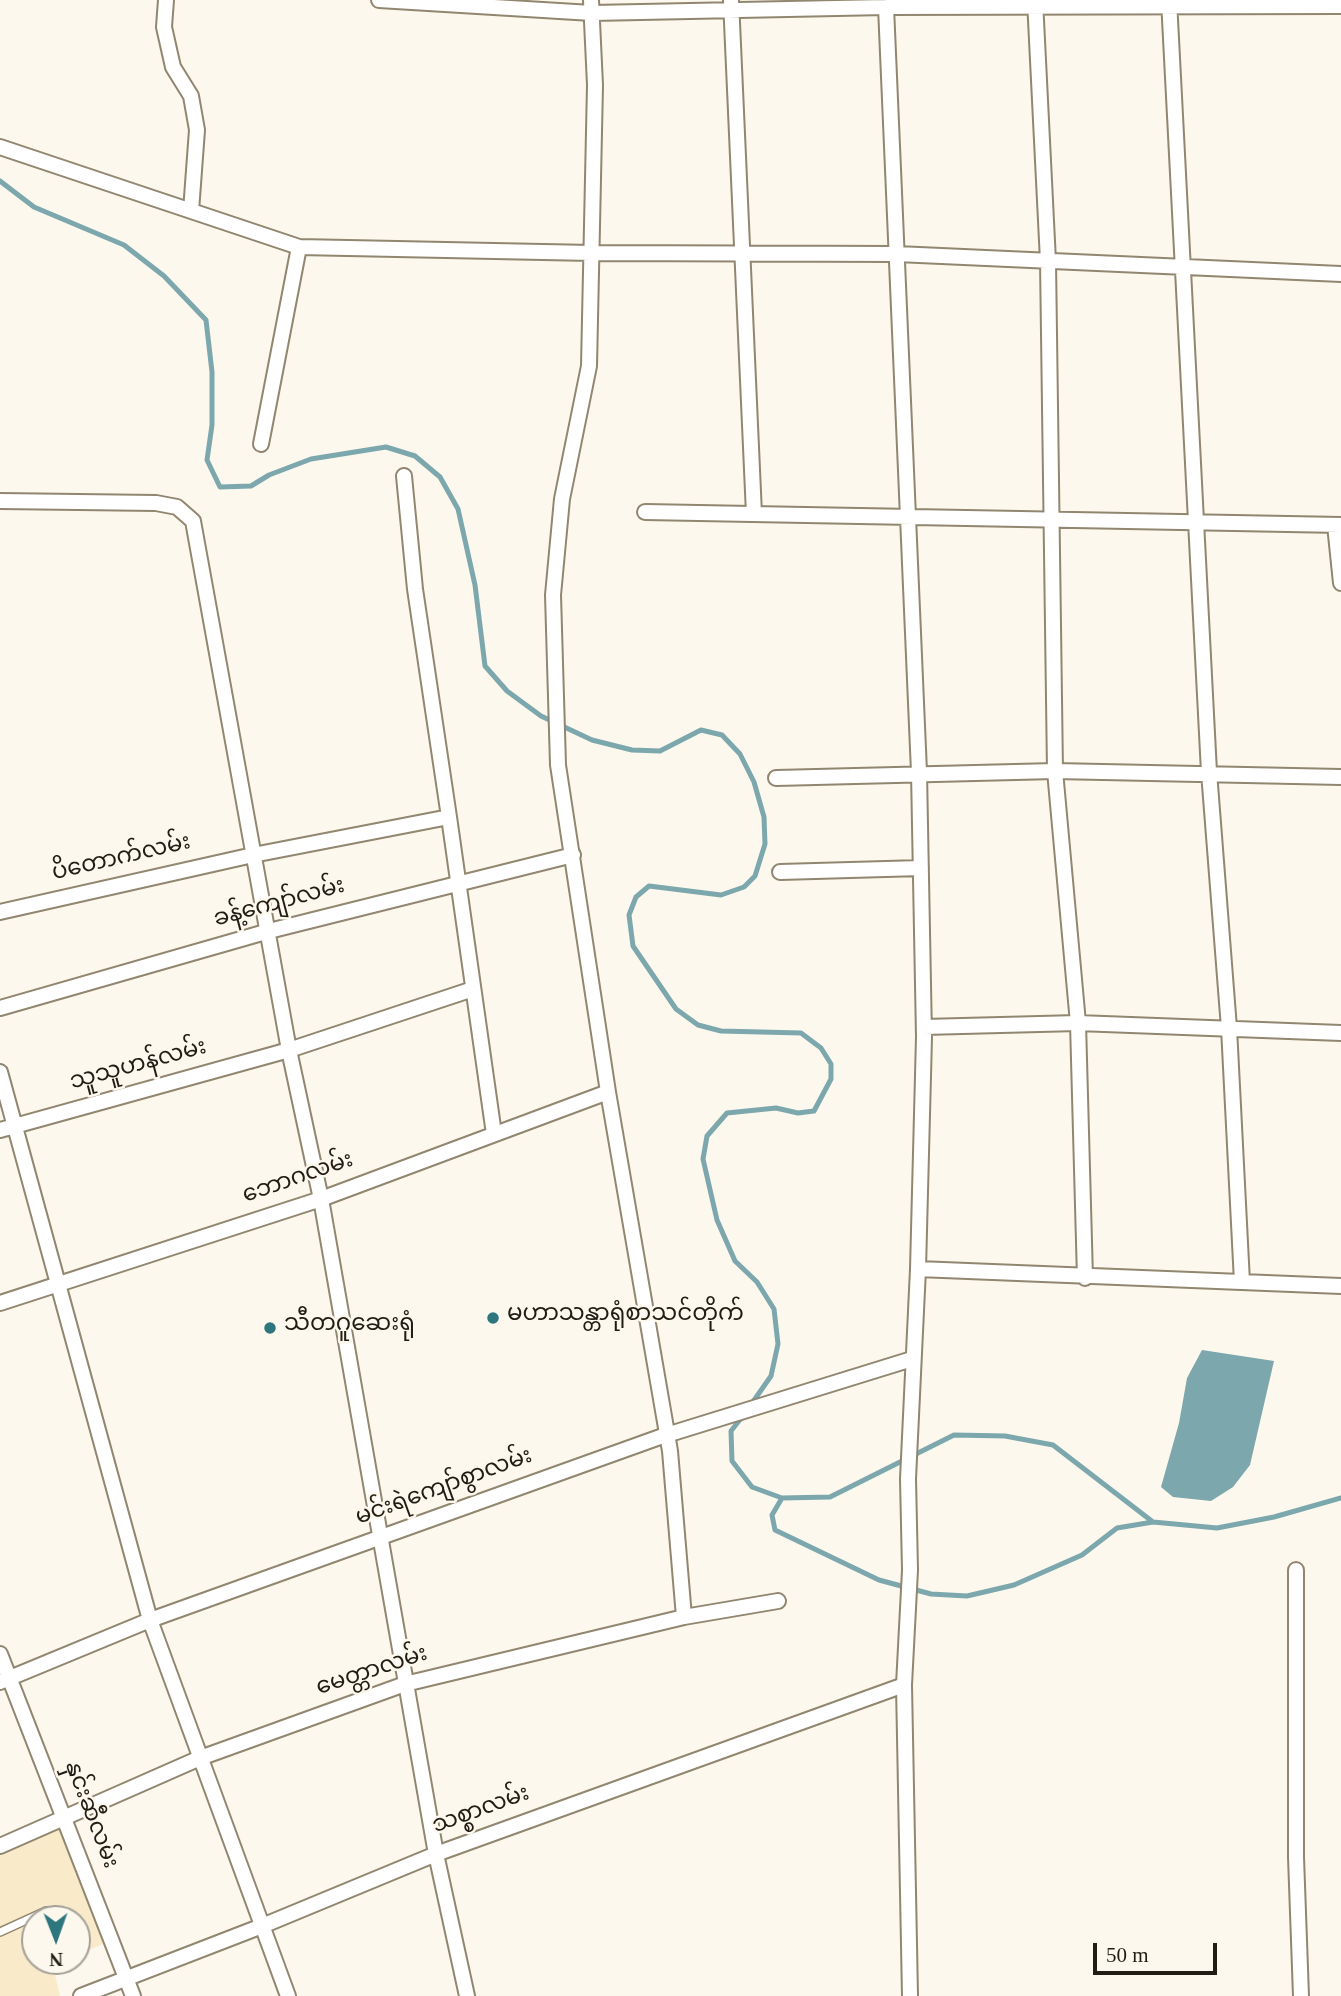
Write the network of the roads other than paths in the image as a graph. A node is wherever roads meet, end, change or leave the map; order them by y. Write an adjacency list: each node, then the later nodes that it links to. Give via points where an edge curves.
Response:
1 (166, 0): 10 (street, via 164,27 173,67 191,96 197,130)
2 (379, 0): 6 (street)
3 (1169, 3): 4 (street); 7 (street); 16 (street)
4 (1035, 4): 8 (street); 15 (street)
5 (731, 5): 6 (street); 8 (street); 13 (street)
6 (591, 6): 12 (street, via 595,85)
7 (1341, 6)
8 (886, 7): 14 (street)
9 (0, 147): 10 (street)
10 (191, 211): 11 (street)
11 (299, 247): 12 (street); 18 (street)
12 (592, 253): 13 (street); 35 (street, via 589,366 562,499 553,595 558,765)
13 (741, 253): 14 (street); 22 (street)
14 (897, 254): 15 (street); 23 (street)
15 (1048, 261): 16 (street); 24 (street)
16 (1185, 267): 17 (street); 25 (street)
17 (1341, 274)
18 (261, 444)
19 (404, 476): 33 (street, via 415,589)
20 (0, 502): 34 (street, via 156,503 177,507 193,521)
21 (645, 512): 22 (street)
22 (754, 514): 23 (street)
23 (908, 516): 24 (street); 29 (street)
24 (1052, 519): 25 (street); 28 (street)
25 (1195, 522): 26 (street); 30 (street)
26 (1338, 525): 27 (street)
27 (1341, 583)
28 (1055, 771): 29 (street); 30 (street); 43 (street)
29 (919, 772): 32 (street); 36 (street)
30 (1209, 772): 31 (street); 45 (street)
31 (1341, 777)
32 (776, 778)
33 (449, 817): 34 (street, ပိတောက်လမ်း); 38 (street)
34 (253, 855): 39 (street, ပိတောက်လမ်း); 40 (street)
35 (573, 855): 38 (street, ခန့်ကျော်လမ်း); 49 (street)
36 (921, 868): 37 (street); 44 (street)
37 (780, 872)
38 (457, 884): 40 (street, ခန့်ကျော်လမ်း); 41 (street)
39 (0, 912)
40 (270, 931): 42 (street, ခန့်ကျော်လမ်း); 47 (street)
41 (473, 989): 47 (street, သူသူဟန်လမ်း); 51 (street)
42 (0, 1008)
43 (1078, 1023): 44 (street); 45 (street); 54 (street)
44 (924, 1027): 53 (street)
45 (1230, 1028): 46 (street); 56 (street)
46 (1341, 1033)
47 (289, 1050): 50 (street, သူသူဟန်လမ်း); 52 (street)
48 (0, 1072): 50 (street)
49 (608, 1091): 51 (street, ဘောဂလမ်း); 60 (street)
50 (7, 1127): 55 (street)
51 (494, 1134): 52 (street, ဘောဂလမ်း)
52 (321, 1199): 55 (street, ဘောဂလမ်း); 61 (street)
53 (918, 1269): 54 (street); 59 (street)
54 (1085, 1278): 56 (street)
55 (57, 1282): 58 (street, ဘောဂလမ်း); 65 (street)
56 (1242, 1282): 57 (street)
57 (1341, 1286)
58 (0, 1303)
59 (912, 1359): 60 (street, မင်းရဲကျော်စွာလမ်း); 69 (street)
60 (667, 1435): 61 (street, မင်းရဲကျော်စွာလမ်း); 64 (street)
61 (378, 1539): 65 (street, မင်းရဲကျော်စွာလမ်း); 68 (street)
62 (1296, 1570): 83 (street)
63 (778, 1601): 64 (street, မေတ္တာလမ်း)
64 (684, 1617): 68 (street, မေတ္တာလမ်း)
65 (150, 1620): 67 (street, မင်းရဲကျော်စွာလမ်း); 70 (street)
66 (0, 1654): 67 (street, နှင်းဆီလမ်း)
67 (4, 1680): 71 (street, နှင်းဆီလမ်း)
68 (405, 1684): 70 (street, မေတ္တာလမ်း); 73 (street)
69 (904, 1685): 73 (street, သစ္စာလမ်း); 82 (street)
70 (201, 1758): 71 (street, မေတ္တာလမ်း); 75 (street)
71 (65, 1816): 72 (street, မေတ္တာလမ်း); 77 (street, နှင်းဆီလမ်း)
72 (0, 1846)
73 (436, 1854): 75 (street, သစ္စာလမ်း); 81 (street)
74 (21, 1923): 76 (lane)
75 (262, 1926): 77 (street, သစ္စာလမ်း); 80 (street)
76 (0, 1932)
77 (126, 1977): 78 (street, သစ္စာလမ်း); 79 (street, နှင်းဆီလမ်း)
78 (81, 1996)
79 (133, 1996)
80 (288, 1996)
81 (467, 1996)
82 (910, 1996)
83 (1301, 1996)

